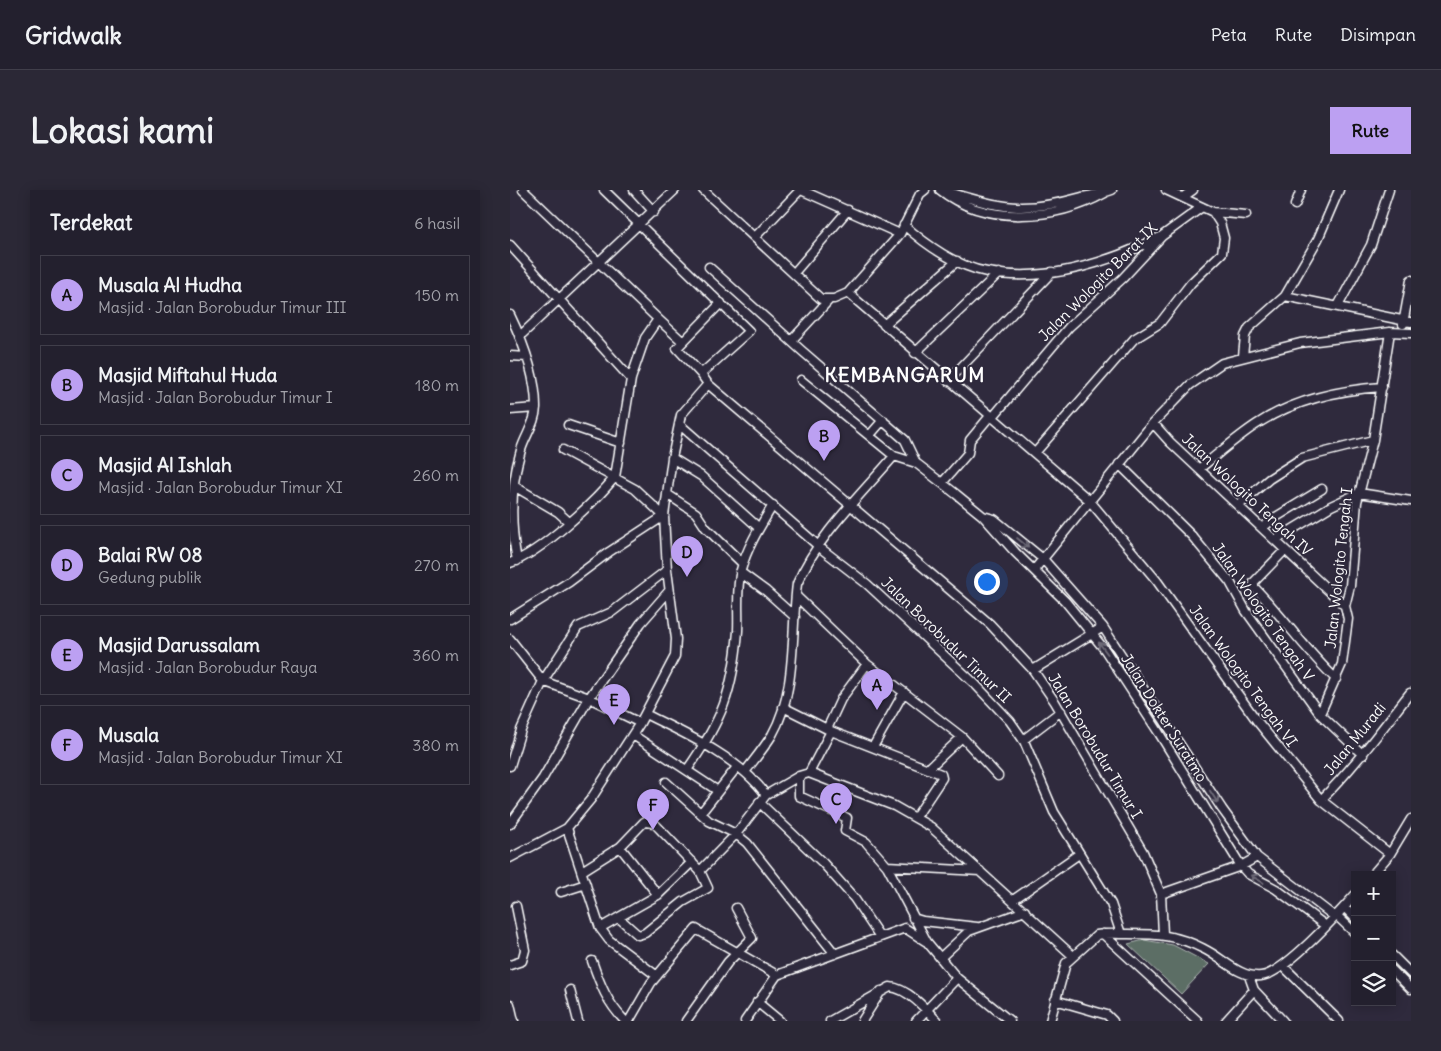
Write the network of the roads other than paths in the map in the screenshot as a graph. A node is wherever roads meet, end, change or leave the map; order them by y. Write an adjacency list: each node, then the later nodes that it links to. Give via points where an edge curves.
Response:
1 (523, 190): 29 (street)
2 (604, 190): 22 (street)
3 (634, 190): 19 (street)
4 (675, 190): 19 (street)
5 (703, 190): 26 (street)
6 (800, 190): 18 (street); 26 (street)
7 (941, 190): 14 (street, via 984,212 1023,216 1083,205)
8 (1166, 190): 15 (street)
9 (1193, 190): 15 (street)
10 (1301, 190): 16 (street)
11 (1339, 190): 37 (street, via 1318,240)
12 (1389, 190): 41 (street, via 1371,245)
13 (919, 191): 23 (street)
14 (1109, 192)
15 (1183, 197): 17 (street)
16 (1295, 205)
17 (1202, 207): 20 (street); 25 (street, Jalan Wologito Barat IX)
18 (848, 210): 24 (street); 32 (street)
19 (654, 212): 22 (street)
20 (1212, 212): 21 (street); 72 (street, via 1220,223 1224,238 1222,253 1191,283 1160,323 1134,339)
21 (1246, 215)
22 (640, 225): 29 (street); 40 (street)
23 (904, 225): 24 (street); 28 (street)
24 (900, 234): 36 (street)
25 (1162, 236): 31 (street, via 1087,266); 63 (street, Jalan Wologito Barat IX, via 1123,278 1069,327)
26 (755, 237): 32 (street)
27 (510, 245): 38 (street)
28 (957, 261): 33 (street, via 986,272); 45 (street)
29 (598, 264): 38 (street); 43 (street)
30 (709, 267): 35 (street, Jalan Dokter Suratmo)
31 (1052, 272): 33 (street, via 1032,275); 58 (street)
32 (794, 273): 39 (street, via 812,293)
33 (999, 273): 51 (street)
34 (1411, 280): 44 (street)
35 (729, 286): 40 (street); 50 (street, Jalan Dokter Suratmo)
36 (848, 292): 39 (street); 45 (street, Jalan Wologito Tengah VI)
37 (1285, 296): 41 (street); 53 (street, via 1249,328)
38 (560, 299): 48 (street); 56 (street)
39 (829, 300): 50 (street)
40 (719, 301): 49 (street); 55 (street, via 749,332)
41 (1338, 306): 44 (street)
42 (510, 315): 48 (street)
43 (658, 319): 49 (street); 56 (street, via 645,338)
44 (1407, 321): 47 (street)
45 (884, 325): 51 (street, Jalan Wologito Tengah VI)
46 (1390, 332): 47 (street); 53 (street, via 1300,343); 60 (street, Jalan Wologito Tengah I)
47 (1407, 332)
48 (520, 336): 54 (street)
49 (682, 341): 55 (street, Jalan Borobudur Timur I, via 677,348)
50 (790, 341): 64 (street, Jalan Dokter Suratmo)
51 (915, 353): 58 (street, Jalan Wologito Tengah VI)
52 (510, 356): 54 (street)
53 (1243, 356): 65 (street, via 1222,363 1190,385)
54 (527, 357): 61 (street)
55 (701, 374): 59 (street, Jalan Borobudur Timur I)
56 (631, 378): 70 (street)
57 (801, 380): 68 (street, Jalan Dokter Suratmo)
58 (948, 381): 63 (street, Jalan Wologito Tengah VI)
59 (708, 384): 67 (street, via 682,415); 87 (street, Jalan Borobudur Timur I)
60 (1382, 387): 69 (street, Jalan Wologito Tengah I); 77 (street, via 1351,390 1276,412)
61 (536, 408): 62 (street); 80 (street, via 522,448)
62 (510, 410)
63 (991, 417): 72 (street, Jalan Wologito Tengah VI); 79 (street, Jalan Wologito Barat IX, via 970,440 968,453)
64 (883, 420): 68 (street); 75 (street, Jalan Dokter Suratmo, via 906,440)
65 (1153, 423): 76 (street); 77 (street, Jalan Wologito Tengah IV)
66 (568, 424): 70 (street)
67 (679, 424): 74 (street); 86 (street, Jalan Borobudur Timur II)
68 (870, 435): 73 (street, Jalan Dokter Suratmo)
69 (1373, 440): 82 (street, Jalan Wologito Tengah I); 88 (street, via 1302,458)
70 (621, 443): 78 (street)
71 (563, 450): 78 (street)
72 (1035, 452): 84 (street, Jalan Wologito Tengah VI)
73 (894, 456): 75 (street, Jalan Dokter Suratmo); 87 (street)
74 (672, 458): 83 (street); 92 (street, via 701,476)
75 (916, 463): 79 (street, Jalan Dokter Suratmo)
76 (1119, 464): 84 (street); 121 (street, Jalan Wologito Tengah V, via 1192,536 1224,576)
77 (1199, 469): 88 (street, Jalan Wologito Tengah IV)
78 (616, 477): 89 (street, via 641,494); 91 (street)
79 (942, 483): 90 (street, Jalan Dokter Suratmo)
80 (514, 486): 91 (street); 98 (street, via 510,515)
81 (1322, 489): 93 (street)
82 (1359, 493): 85 (street); 94 (street); 105 (street, Jalan Wologito Tengah I, via 1350,586)
83 (667, 494): 89 (street); 99 (street, via 696,513 706,528)
84 (1089, 500): 97 (street); 143 (street, Jalan Wologito Tengah VI, via 1157,581 1262,728)
85 (1411, 501)
86 (773, 504): 92 (street); 95 (street, Jalan Borobudur Timur II)
87 (852, 505): 95 (street); 112 (street, Jalan Borobudur Timur I, via 990,624)
88 (1238, 506): 93 (street, Jalan Wologito Tengah IV)
89 (664, 516): 100 (street); 107 (street)
90 (983, 516): 97 (street, Jalan Dokter Suratmo, one-way to 97, via 994,519); 101 (street, Jalan Dokter Suratmo)
91 (569, 522): 98 (street)
92 (759, 528): 99 (street)
93 (1262, 528): 94 (street, Jalan Wologito Tengah IV)
94 (1275, 540): 96 (street, Jalan Wologito Tengah IV)
95 (818, 546): 104 (street, via 802,573); 126 (street, Jalan Borobudur Timur II, via 866,584 975,684)
96 (1285, 550): 105 (street, Jalan Wologito Tengah IV); 113 (street, via 1253,585 1307,650)
97 (1043, 559): 101 (street); 108 (street, Jalan Dokter Suratmo)
98 (513, 562)
99 (743, 564): 102 (street)
100 (667, 570): 103 (street); 114 (street, via 612,612 578,627)
101 (1034, 570): 109 (street, Jalan Dokter Suratmo, via 1066,601)
102 (740, 572): 106 (street, via 766,590); 127 (street, via 738,632 731,685 722,713)
103 (669, 591): 117 (street, via 641,623); 120 (street, via 676,639 675,656)
104 (796, 596): 106 (street); 111 (street)
105 (1345, 606): 113 (street, Jalan Wologito Tengah I, via 1348,619 1342,664)
106 (795, 617): 118 (street)
107 (510, 620)
108 (1103, 627): 109 (street); 129 (street, Jalan Dokter Suratmo)
109 (1092, 634): 112 (street); 131 (street, Jalan Dokter Suratmo, one-way to 109)
110 (510, 638): 114 (street)
111 (867, 664): 115 (street); 123 (street, via 841,699)
112 (1033, 670): 119 (street, Jalan Borobudur Timur I)
113 (1336, 679): 121 (street, Jalan Wologito Tengah I)
114 (543, 681): 117 (street); 132 (street, via 521,730)
115 (904, 692): 125 (street); 128 (street)
116 (1411, 692): 130 (street, Jalan Muradi)
117 (589, 698): 122 (street); 148 (street, via 542,778)
118 (783, 708): 123 (street); 136 (street, via 772,734)
119 (1061, 711): 126 (street); 169 (street, Jalan Borobudur Timur I, via 1143,852)
120 (645, 714): 122 (street); 127 (street)
121 (1320, 714): 130 (street, Jalan Wologito Tengah V)
122 (640, 723): 124 (street)
123 (829, 730): 128 (street); 137 (street)
124 (633, 734): 135 (street); 149 (street, via 591,799)
125 (962, 737): 134 (street); 139 (street)
126 (1023, 740): 154 (street, Jalan Borobudur Timur II, via 1054,812)
127 (704, 746): 133 (street); 135 (street)
128 (873, 748): 134 (street)
129 (1185, 751): 131 (street); 151 (street, Jalan Dokter Suratmo, one-way to 151)
130 (1363, 755): 143 (street, Jalan Muradi)
131 (1174, 758): 152 (street, Jalan Dokter Suratmo)
132 (510, 766)
133 (737, 767): 136 (street); 141 (street)
134 (929, 768): 146 (street, via 941,774 942,778)
135 (687, 770): 141 (street)
136 (745, 772): 142 (street)
137 (809, 773): 138 (street); 146 (street)
138 (798, 776): 142 (street); 159 (street, via 799,796 847,818 845,831 866,842)
139 (998, 776)
140 (666, 782): 145 (street)
141 (718, 791): 145 (street)
142 (766, 795): 144 (street)
143 (1321, 800): 155 (street, Jalan Wologito Tengah VI)
144 (759, 802): 150 (street); 190 (street, via 823,863 854,898)
145 (702, 813): 150 (street, via 713,824)
146 (916, 817): 163 (street, via 931,826)
147 (1411, 819): 155 (street)
148 (510, 824)
149 (567, 828): 157 (street); 161 (street)
150 (736, 834): 162 (street); 193 (street, via 747,843)
151 (1243, 838): 152 (street); 156 (street, Jalan Dokter Suratmo)
152 (1227, 843): 160 (street, Jalan Dokter Suratmo)
153 (620, 847): 158 (street, via 644,822 649,821); 161 (street); 170 (street)
154 (1079, 854): 172 (street); 188 (street, Jalan Borobudur Timur II, via 1112,904)
155 (1390, 854): 164 (street)
156 (1257, 857): 160 (street); 165 (street, Jalan Dokter Suratmo)
157 (510, 858)
158 (692, 862): 162 (street); 170 (street)
159 (887, 866): 163 (street); 176 (street)
160 (1241, 866): 167 (street, Jalan Dokter Suratmo, one-way to 160, via 1248,874); 169 (street)
161 (582, 871): 166 (street)
162 (700, 871): 180 (street, via 708,888 682,902 645,933 636,933)
163 (980, 871): 172 (street)
164 (1375, 871)
165 (1285, 878): 167 (street); 178 (street, Jalan Dokter Suratmo)
166 (586, 884): 168 (street); 183 (street)
167 (1276, 889): 182 (street, Jalan Dokter Suratmo)
168 (561, 892)
169 (1161, 894): 189 (street, Jalan Borobudur Timur I)
170 (658, 895): 180 (street)
171 (1351, 899): 174 (street)
172 (1013, 900): 177 (street)
173 (516, 906): 198 (street, via 525,956 522,961)
174 (1344, 907): 178 (street); 179 (street)
175 (736, 908): 192 (street, via 752,938)
176 (908, 908): 181 (street); 184 (street)
177 (1025, 911): 185 (street); 194 (street)
178 (1336, 916): 182 (street); 186 (street, Jalan Dokter Suratmo)
179 (1353, 916)
180 (620, 918): 183 (street)
181 (913, 918): 185 (street); 191 (street)
182 (1326, 926): 199 (street)
183 (600, 928): 203 (street, via 609,940)
184 (905, 928): 190 (street); 191 (street)
185 (979, 928): 195 (street, via 969,931)
186 (1351, 929)
187 (1103, 934): 188 (street); 194 (street); 229 (street)
188 (1122, 934): 189 (street)
189 (1163, 934): 204 (street, via 1182,938)
190 (880, 937): 193 (street)
191 (927, 942): 195 (street)
192 (737, 952): 202 (street); 203 (street, via 696,929); 219 (street)
193 (835, 954): 202 (street)
194 (1073, 956): 210 (street, via 1066,963)
195 (940, 958): 205 (street)
196 (1396, 959): 201 (street)
197 (592, 961): 217 (street, via 613,1009)
198 (510, 965)
199 (1282, 966): 204 (street, via 1271,974); 232 (street)
200 (1396, 974): 207 (street)
201 (1411, 974)
202 (777, 975): 211 (street)
203 (657, 976): 218 (street)
204 (1249, 976): 209 (street)
205 (958, 978): 213 (street); 226 (street)
206 (883, 989): 213 (street, via 899,989); 222 (street); 223 (street)
207 (1411, 989)
208 (570, 990): 216 (street)
209 (1254, 990): 230 (street); 231 (street)
210 (1055, 1000): 214 (street); 227 (street)
211 (757, 1002): 220 (street); 221 (street)
212 (510, 1004): 215 (street)
213 (926, 1008): 224 (street); 225 (street)
214 (1106, 1018): 228 (street)
215 (514, 1021)
216 (578, 1021)
217 (625, 1021)
218 (629, 1021)
219 (686, 1021)
220 (745, 1021)
221 (780, 1021)
222 (830, 1021)
223 (862, 1021)
224 (916, 1021)
225 (937, 1021)
226 (1010, 1021)
227 (1050, 1021)
228 (1114, 1021)
229 (1198, 1021)
230 (1226, 1021)
231 (1283, 1021)
232 (1339, 1021)

